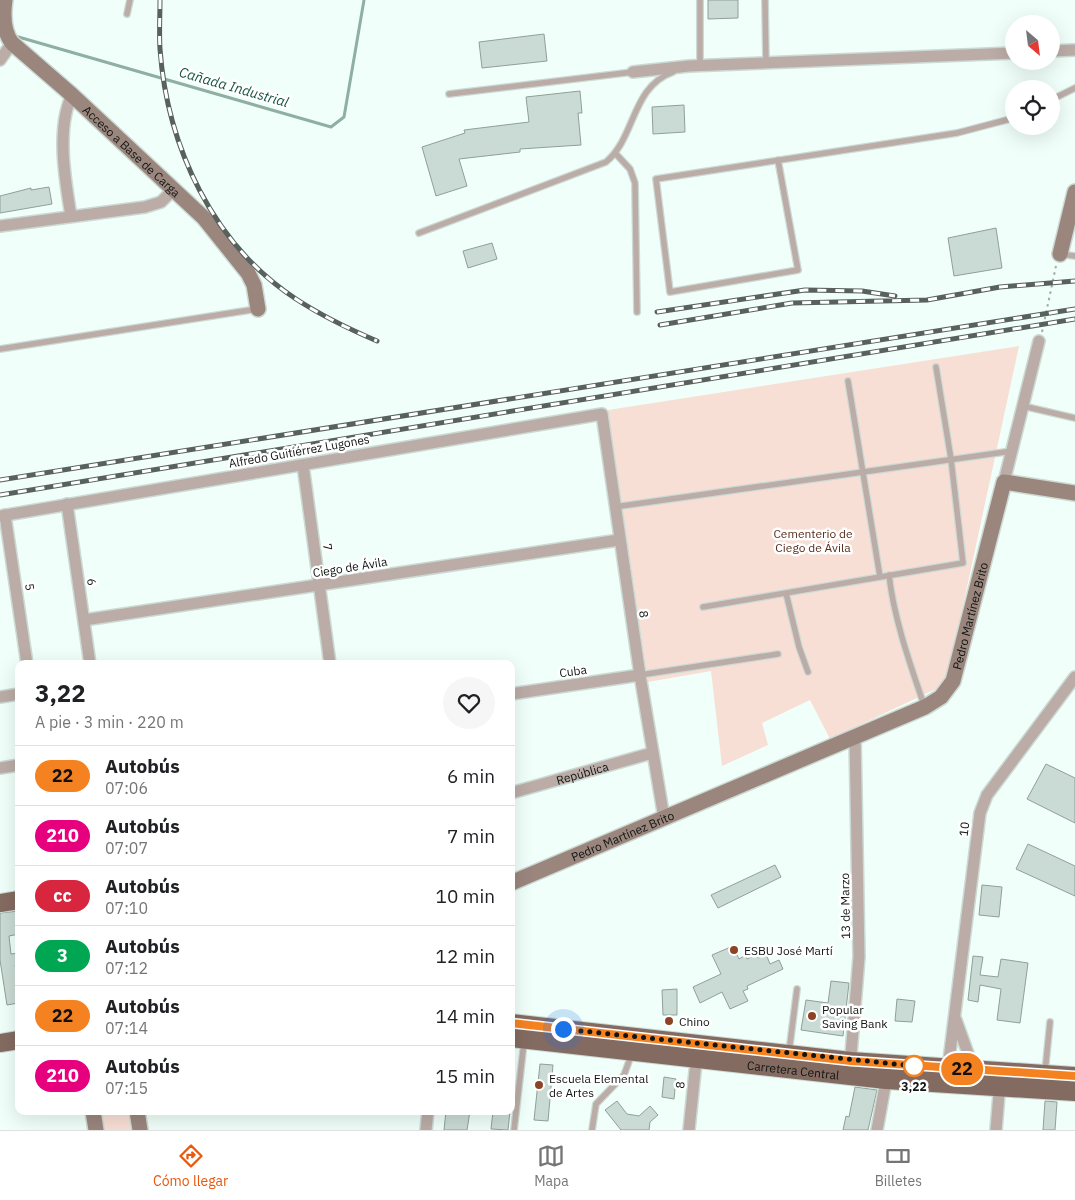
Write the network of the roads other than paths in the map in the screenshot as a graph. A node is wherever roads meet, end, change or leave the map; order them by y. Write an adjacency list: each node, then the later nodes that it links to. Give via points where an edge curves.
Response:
1 (5, 0): 6 (street)
2 (130, 0): 5 (lane)
3 (700, 0): 12 (lane)
4 (765, 0): 11 (lane)
5 (127, 14)
6 (7, 38): 10 (street); 16 (street, Acceso a Base de Carga)
7 (1075, 50): 8 (street)
8 (1060, 51)
9 (1005, 53): 11 (street)
10 (0, 60)
11 (766, 63): 12 (street)
12 (695, 66): 13 (street); 19 (lane, via 658,79 646,90)
13 (633, 72): 15 (lane)
14 (1075, 88): 17 (lane)
15 (449, 94)
16 (72, 95): 21 (street, Acceso a Base de Carga); 23 (street, via 66,108 63,136)
17 (1060, 96)
18 (1005, 120): 20 (lane, via 957,133)
19 (616, 154): 25 (lane, via 584,172); 29 (lane, via 630,169 635,183)
20 (778, 160): 20 (lane, via 656,179 670,292 798,270)
21 (174, 189): 23 (street, via 161,202 145,208); 28 (street, Acceso a Base de Carga, via 204,218 248,273 254,285)
22 (1075, 192): 26 (street)
23 (71, 216): 24 (street)
24 (0, 226)
25 (419, 234)
26 (1060, 254): 27 (lane)
27 (1075, 256)
28 (258, 309): 31 (lane)
29 (637, 312)
30 (1039, 341): 34 (street, Pedro Martínez Brito)
31 (0, 349)
32 (936, 367): 38 (lane)
33 (848, 381): 40 (lane)
34 (1023, 406): 36 (lane); 37 (street, Pedro Martínez Brito)
35 (602, 414): 39 (street, Alfredo Guitiérrez Lugones); 44 (street, 8)
36 (1074, 418)
37 (1012, 450): 38 (lane); 41 (street, Pedro Martínez Brito)
38 (951, 459): 40 (lane); 47 (lane, via 963,563)
39 (303, 465): 43 (street, Alfredo Guitiérrez Lugones); 49 (street, 7)
40 (862, 472): 44 (lane); 48 (lane)
41 (1004, 482): 42 (street); 63 (street, Pedro Martínez Brito, via 954,681 941,697)
42 (1075, 492)
43 (67, 504): 45 (street, Alfredo Guitiérrez Lugones); 52 (street, 6)
44 (614, 507): 46 (street, 8)
45 (2, 515): 54 (street, 5)
46 (619, 540): 49 (street, Ciego de Ávila); 58 (street, 8)
47 (889, 575): 48 (lane); 63 (lane, via 912,671)
48 (880, 577): 50 (lane)
49 (320, 585): 52 (street, Ciego de Ávila); 56 (street, 7)
50 (786, 593): 51 (lane); 57 (lane)
51 (703, 607)
52 (84, 620): 55 (street, 6)
53 (778, 654): 58 (lane)
54 (26, 660)
55 (89, 660)
56 (329, 660)
57 (808, 672)
58 (640, 675): 60 (street, Cuba); 65 (street, 8)
59 (1075, 677): 74 (street, 10, via 987,795 980,813)
60 (515, 693)
61 (15, 695): 62 (street)
62 (0, 697)
63 (925, 707): 64 (street, Pedro Martínez Brito)
64 (855, 737): 69 (street, Pedro Martínez Brito); 83 (street, 13 de Marzo, via 859,957)
65 (652, 753): 68 (street, República); 69 (street, 8)
66 (15, 766): 67 (street)
67 (0, 768)
68 (515, 792)
69 (664, 818): 70 (street, Pedro Martínez Brito)
70 (515, 881)
71 (15, 901): 72 (main road)
72 (0, 903)
73 (797, 989): 82 (lane)
74 (954, 1015): 84 (street, 10); 85 (street, 10, via 970,1059)
75 (1050, 1022): 87 (lane)
76 (515, 1024): 80 (main road, Carretera Central)
77 (518, 1039): 81 (main road, Carretera Central); 91 (lane)
78 (15, 1041): 79 (main road)
79 (0, 1043)
80 (698, 1050): 81 (main road, Carretera Central); 82 (main road, Carretera Central); 83 (main road, Carretera Central); 101 (street, 8)
81 (632, 1051): 100 (lane, via 624,1075 596,1104)
82 (788, 1054): 83 (main road, Carretera Central)
83 (850, 1068): 86 (main road, Carretera Central)
84 (948, 1068): 85 (main road, Carretera Central); 86 (main road, Carretera Central)
85 (980, 1071): 89 (main road, Carretera Central)
86 (887, 1072): 89 (main road, Carretera Central); 102 (street)
87 (1045, 1074): 88 (main road, Carretera Central); 89 (main road, Carretera Central)
88 (1075, 1076)
89 (1001, 1079): 90 (main road, Carretera Central); 103 (street)
90 (1075, 1092)
91 (515, 1107)
92 (94, 1115): 96 (street)
93 (138, 1115): 97 (street)
94 (428, 1115): 98 (street)
95 (515, 1115): 99 (lane)
96 (96, 1130)
97 (140, 1130)
98 (426, 1130)
99 (514, 1130)
100 (592, 1130)
101 (689, 1130)
102 (877, 1130)
103 (996, 1130)

